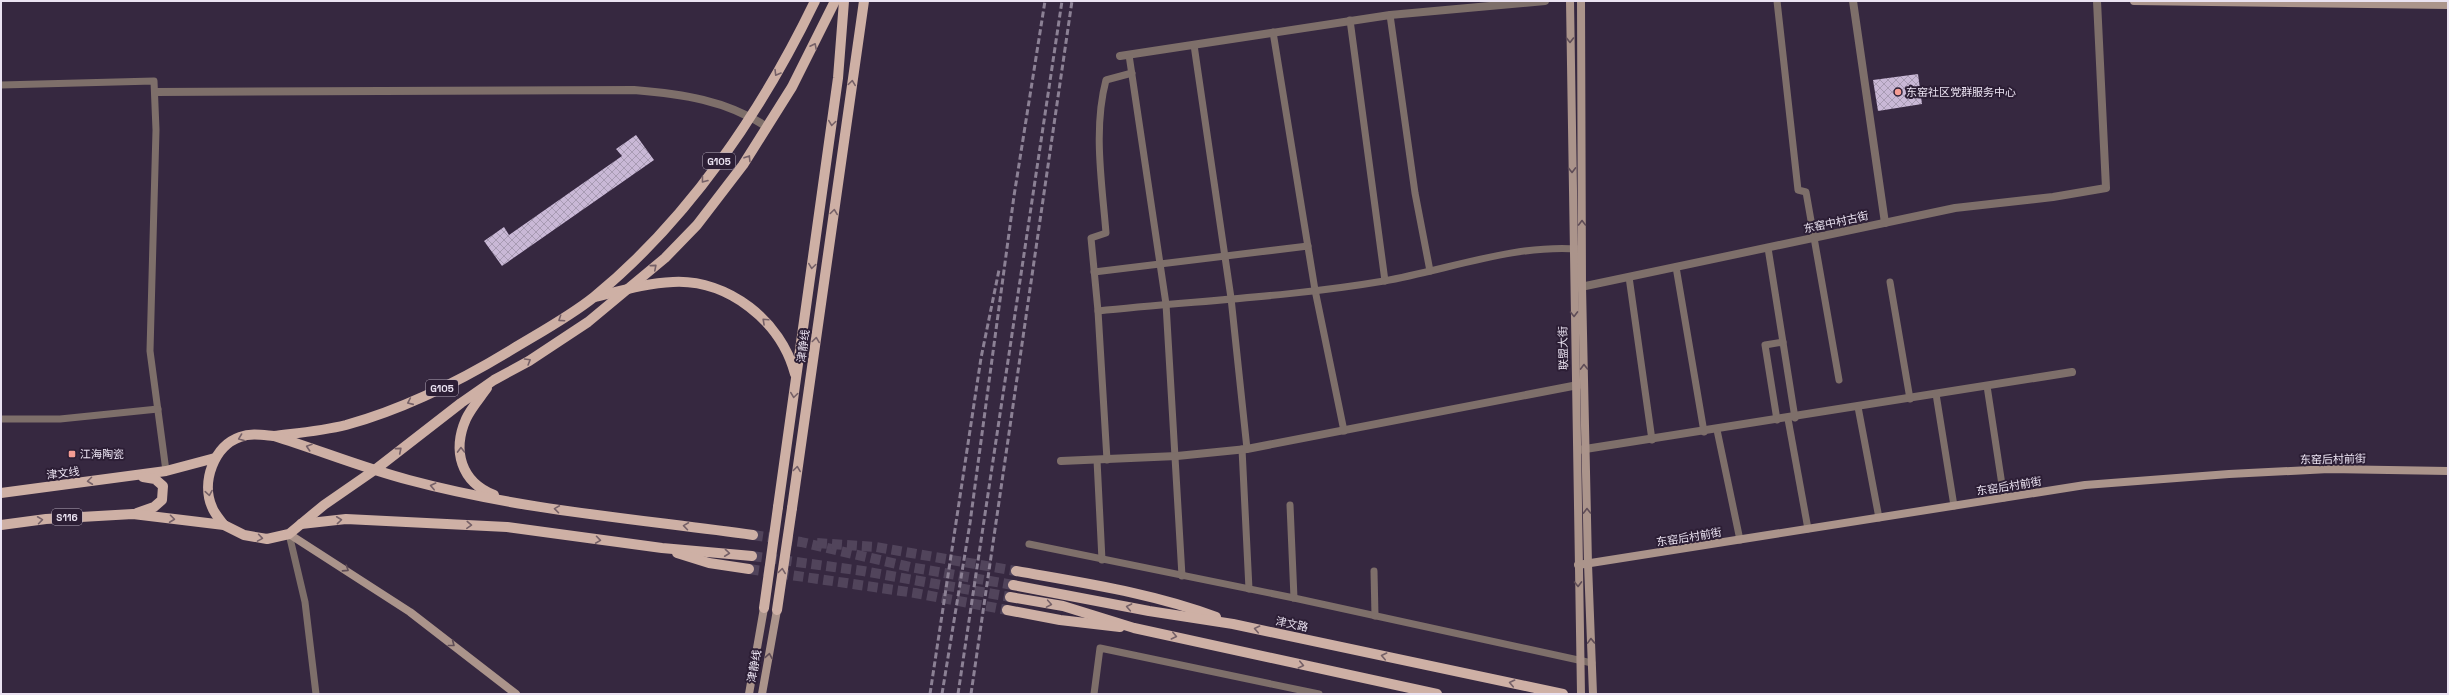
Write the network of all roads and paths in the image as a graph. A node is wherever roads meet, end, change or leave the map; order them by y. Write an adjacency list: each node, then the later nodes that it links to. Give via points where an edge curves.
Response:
1 (814, 1): 22 (main road, G105, one-way to 22, via 781,66)
2 (835, 1): 23 (main road, one-way to 2, via 792,87)
3 (844, 1): 48 (main road, 津静线, one-way to 48, via 838,78)
4 (864, 1): 107 (main road, 津静线, one-way to 4, bridge)
5 (1545, 1): 13 (street)
6 (1570, 1): 28 (main road, 联盟大街, one-way to 28)
7 (1581, 1): 29 (main road, one-way to 7)
8 (1777, 1): 25 (lane, via 1798,190 1806,192)
9 (1853, 1): 24 (street)
10 (2097, 1): 24 (street, 东窑中村古街, via 2106,188 1956,208)
11 (2134, 1): 12 (main road)
12 (2448, 5)
13 (1390, 15): 14 (street); 33 (lane)
14 (1350, 20): 15 (street); 36 (lane)
15 (1273, 32): 16 (street); 26 (lane)
16 (1194, 45): 17 (street); 30 (lane)
17 (1129, 55): 18 (street); 19 (lane)
18 (1120, 56)
19 (1132, 73): 31 (lane); 34 (lane, via 1106,80 1101,100 1101,172 1106,233 1091,238)
20 (1, 85): 21 (lane, via 154,81)
21 (155, 92): 22 (street, via 634,90 688,95); 57 (lane, via 150,351)
22 (750, 116): 23 (street); 42 (main road, G105, one-way to 42, via 680,212 635,260)
23 (767, 128): 39 (main road, one-way to 23, via 665,258 697,225 743,165)
24 (1885, 223): 25 (street, 东窑中村古街)
25 (1815, 238): 27 (street, 东窑中村古街); 50 (lane)
26 (1308, 246): 30 (lane); 41 (lane)
27 (1768, 248): 32 (street, 东窑中村古街); 46 (lane)
28 (1573, 249): 29 (lane); 33 (lane, via 1522,252); 40 (main road, 联盟大街)
29 (1582, 250): 38 (main road)
30 (1225, 256): 31 (lane); 43 (lane)
31 (1161, 264): 34 (lane); 44 (lane)
32 (1676, 267): 35 (street, 东窑中村古街); 63 (lane)
33 (1430, 271): 36 (lane)
34 (1094, 272): 45 (lane)
35 (1630, 277): 38 (street, 东窑中村古街); 65 (lane)
36 (1385, 281): 41 (lane)
37 (1890, 282): 55 (lane)
38 (1582, 287): 40 (street, 东窑中村古街); 51 (main road, one-way to 38)
39 (629, 289): 42 (main road); 48 (main road, one-way to 39, via 791,359 774,329 729,294 691,282 672,282); 49 (main road, one-way to 39, via 529,361 588,322)
40 (1573, 289): 52 (main road, 联盟大街, one-way to 52)
41 (1315, 290): 43 (lane); 62 (lane)
42 (593, 297): 64 (main road, G105, one-way to 64, via 490,363 399,407 346,425)
43 (1231, 298): 44 (lane); 66 (lane)
44 (1166, 304): 45 (lane); 69 (lane)
45 (1098, 310): 72 (lane)
46 (1783, 342): 58 (lane); 60 (lane, via 1765,345)
47 (2072, 372): 53 (street)
48 (796, 379): 106 (main road, 津静线, one-way to 106, bridge)
49 (494, 380): 74 (main road, one-way to 49); 80 (main road, one-way to 49, via 484,491 468,478 462,465 460,448 466,419)
50 (1839, 380)
51 (1584, 384): 52 (street); 67 (main road)
52 (1575, 385): 62 (street); 68 (main road, 联盟大街)
53 (1987, 386): 54 (street); 79 (lane)
54 (1936, 394): 55 (street); 82 (lane)
55 (1910, 399): 56 (street)
56 (1858, 407): 58 (street); 84 (lane)
57 (158, 409): 59 (lane, via 60,419); 76 (lane)
58 (1791, 418): 60 (street); 88 (lane)
59 (1, 419)
60 (1777, 420): 61 (street)
61 (1717, 430): 63 (street); 91 (lane)
62 (1344, 431): 66 (street)
63 (1704, 432): 65 (street)
64 (274, 436): 70 (main road, one-way to 70, via 256,434 239,437); 74 (main road, one-way to 64)
65 (1652, 440): 67 (street)
66 (1245, 449): 69 (street); 103 (lane)
67 (1585, 449): 68 (street); 96 (main road, one-way to 67)
68 (1576, 450): 97 (main road, 联盟大街)
69 (1177, 456): 72 (street); 101 (lane)
70 (215, 458): 76 (main road); 87 (main road, one-way to 87, via 208,488 212,507)
71 (1097, 460): 72 (street); 73 (street); 95 (lane)
72 (1107, 460)
73 (1061, 461)
74 (376, 469): 80 (main road, one-way to 74, via 408,480); 85 (main road)
75 (2448, 470): 79 (main road, 东窑后村前街, via 2329,469 2229,474 2085,485)
76 (166, 471): 77 (main road)
77 (129, 476): 78 (main road, 津文线, one-way to 78); 83 (main road, via 155,479 163,486 162,500 154,507)
78 (1, 493)
79 (2004, 498): 82 (main road, 东窑后村前街)
80 (512, 503): 90 (main road, one-way to 80)
81 (1290, 505): 105 (lane)
82 (1954, 506): 84 (main road, 东窑后村前街)
83 (133, 514): 86 (main road, S116, one-way to 83, via 54,518); 87 (main road, S116, one-way to 87)
84 (1879, 518): 88 (main road, 东窑后村前街)
85 (300, 524): 89 (main road); 93 (main road, one-way to 93, via 346,519 507,527)
86 (1, 525)
87 (224, 525): 89 (main road, one-way to 89, via 244,535 267,539)
88 (1808, 529): 91 (main road, 东窑后村前街)
89 (289, 534): 114 (lane, via 305,602); 115 (main road, one-way to 115, via 410,612)
90 (752, 535)
91 (1740, 540): 96 (main road, 东窑后村前街)
92 (1029, 544): 95 (lane)
93 (662, 548): 94 (main road, one-way to 94); 98 (main road, via 709,563)
94 (752, 556)
95 (1102, 560): 101 (lane)
96 (1588, 564): 97 (main road, 东窑后村前街); 113 (main road, one-way to 96)
97 (1578, 565): 112 (main road, 联盟大街, one-way to 112)
98 (749, 569)
99 (1016, 571): 110 (main road, via 1085,583 1187,606)
100 (1374, 571): 109 (lane)
101 (1182, 576): 103 (lane)
102 (1014, 585): 110 (main road, 津文路, one-way to 102)
103 (1249, 590): 105 (lane)
104 (1010, 597): 111 (main road, one-way to 111, via 1091,613)
105 (1294, 598): 109 (lane)
106 (764, 608): 116 (main road, 津静线)
107 (777, 610): 117 (main road, 津静线, one-way to 107)
108 (1007, 610): 111 (main road, via 1060,620)
109 (1376, 616): 112 (lane)
110 (1232, 624): 121 (main road, 津文路, one-way to 110)
111 (1134, 628): 120 (main road, one-way to 120)
112 (1580, 660): 113 (lane); 122 (main road, 联盟大街)
113 (1592, 663): 123 (main road)
114 (316, 694)
115 (516, 694)
116 (749, 694)
117 (762, 694)
118 (1094, 694): 119 (lane, via 1100,648)
119 (1319, 694)
120 (1437, 694)
121 (1563, 694)
122 (1581, 694)
123 (1593, 694)

